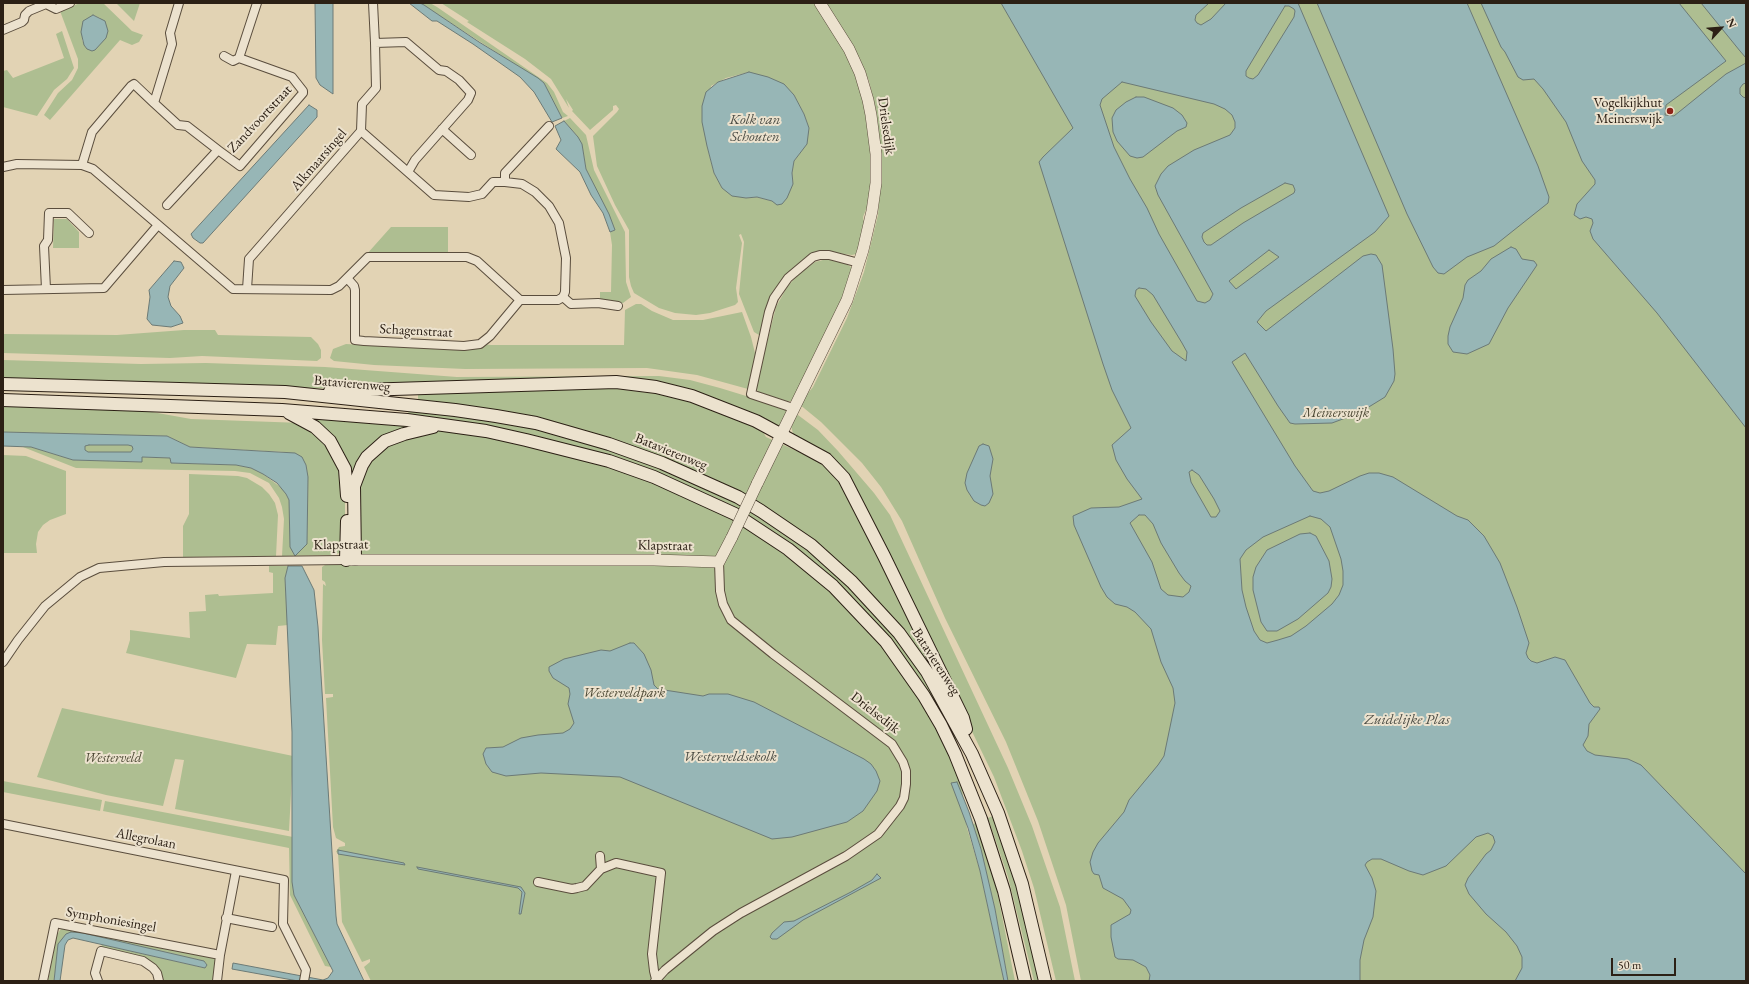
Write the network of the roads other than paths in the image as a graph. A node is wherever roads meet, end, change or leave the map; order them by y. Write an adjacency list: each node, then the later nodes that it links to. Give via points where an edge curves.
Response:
1 (70, 3): 6 (street, via 56,9 46,4 29,11 22,22)
2 (179, 3): 10 (street, via 170,33 172,44)
3 (257, 3): 9 (street)
4 (373, 3): 7 (street)
5 (820, 3): 23 (street, Drielsedijk, via 857,64 872,115 876,183 871,220)
6 (3, 30)
7 (375, 43): 12 (street, via 406,42 439,70 446,71 459,80 471,93 468,100); 13 (street, via 376,88 362,104)
8 (224, 56): 9 (street, Zandvoortstraat, via 233,62)
9 (239, 58): 14 (street, Zandvoortstraat, via 292,77 303,94 240,166)
10 (154, 103): 14 (street, via 178,125 187,126); 16 (street, via 134,84 131,86 92,132)
11 (549, 126): 19 (street, via 505,173)
12 (442, 129): 15 (street); 18 (street)
13 (361, 131): 18 (street, Alkmaarsingel); 26 (street, Alkmaarsingel, via 249,259)
14 (218, 150): 20 (street, Zandvoortstraat)
15 (471, 155)
16 (82, 165): 17 (street, via 16,164); 21 (street, via 93,169)
17 (3, 167)
18 (408, 172): 19 (street, Alkmaarsingel, via 434,195 469,197 482,194 493,182)
19 (505, 182): 28 (street, Alkmaarsingel, via 522,184 535,192 549,206 559,223 566,258)
20 (166, 205)
21 (158, 225): 25 (street, via 104,288); 26 (street, via 233,289)
22 (89, 233): 25 (street, via 68,213 48,213 48,240 44,246)
23 (859, 263): 34 (street, Drielsedijk, via 847,300); 34 (street, via 820,255 788,278 774,298 751,394)
24 (347, 278): 26 (street, via 331,290); 29 (street, via 368,257 467,257 477,261); 29 (street, Schagenstraat, via 354,286 355,340 360,341 464,346 480,344 490,336)
25 (46, 289): 27 (street)
26 (246, 289)
27 (3, 290)
28 (563, 297): 29 (street, via 558,300); 30 (street, via 571,304 598,303)
29 (520, 300)
30 (618, 306)
31 (3, 384): 32 (main road, Batavierenweg, via 285,392)
32 (311, 396): 37 (main road, via 322,391 616,382 656,387 692,396 756,421); 41 (main road, Batavierenweg, via 455,410 536,423 662,462 738,497 811,546 877,607 927,672)
33 (3, 400): 35 (main road, Batavierenweg)
34 (793, 408): 37 (street, Drielsedijk)
35 (282, 410): 36 (main road, Batavierenweg); 38 (main road, via 315,427 330,441 341,460 347,486)
36 (444, 425): 38 (main road, via 393,438 377,447 367,457 354,486); 56 (main road, Batavierenweg, via 486,431 569,450 654,477 750,522 833,586 886,642 924,696 947,737 966,779 994,858 1013,925)
37 (782, 435): 39 (street, Drielsedijk, bridge); 41 (main road, via 826,459 846,482 963,718)
38 (351, 560): 39 (street, Klapstraat); 40 (street, Klapstraat, via 164,562 99,568 80,577 45,606)
39 (720, 562): 51 (street, Drielsedijk, via 720,590 723,604 731,620 892,744 906,771 904,798 878,834 846,856 713,931 675,961)
40 (3, 662)
41 (972, 754): 57 (main road, Batavierenweg, via 998,813 1022,884)
42 (3, 824): 45 (street, Allegrolaan)
43 (600, 856): 44 (street)
44 (601, 869): 46 (street, via 585,886 577,888); 51 (street, via 616,863 660,873 652,954)
45 (236, 870): 47 (street); 50 (street, Allegrolaan, via 284,880 283,924 306,970)
46 (538, 882)
47 (226, 918): 48 (street); 49 (street)
48 (272, 927)
49 (220, 954): 52 (street, Symphoniesingel, via 55,923); 55 (street)
50 (305, 977)
51 (656, 980)
52 (43, 981)
53 (98, 981): 54 (street, via 95,974 101,951 143,961 153,968)
54 (159, 981)
55 (217, 981)
56 (1025, 981)
57 (1045, 981)

